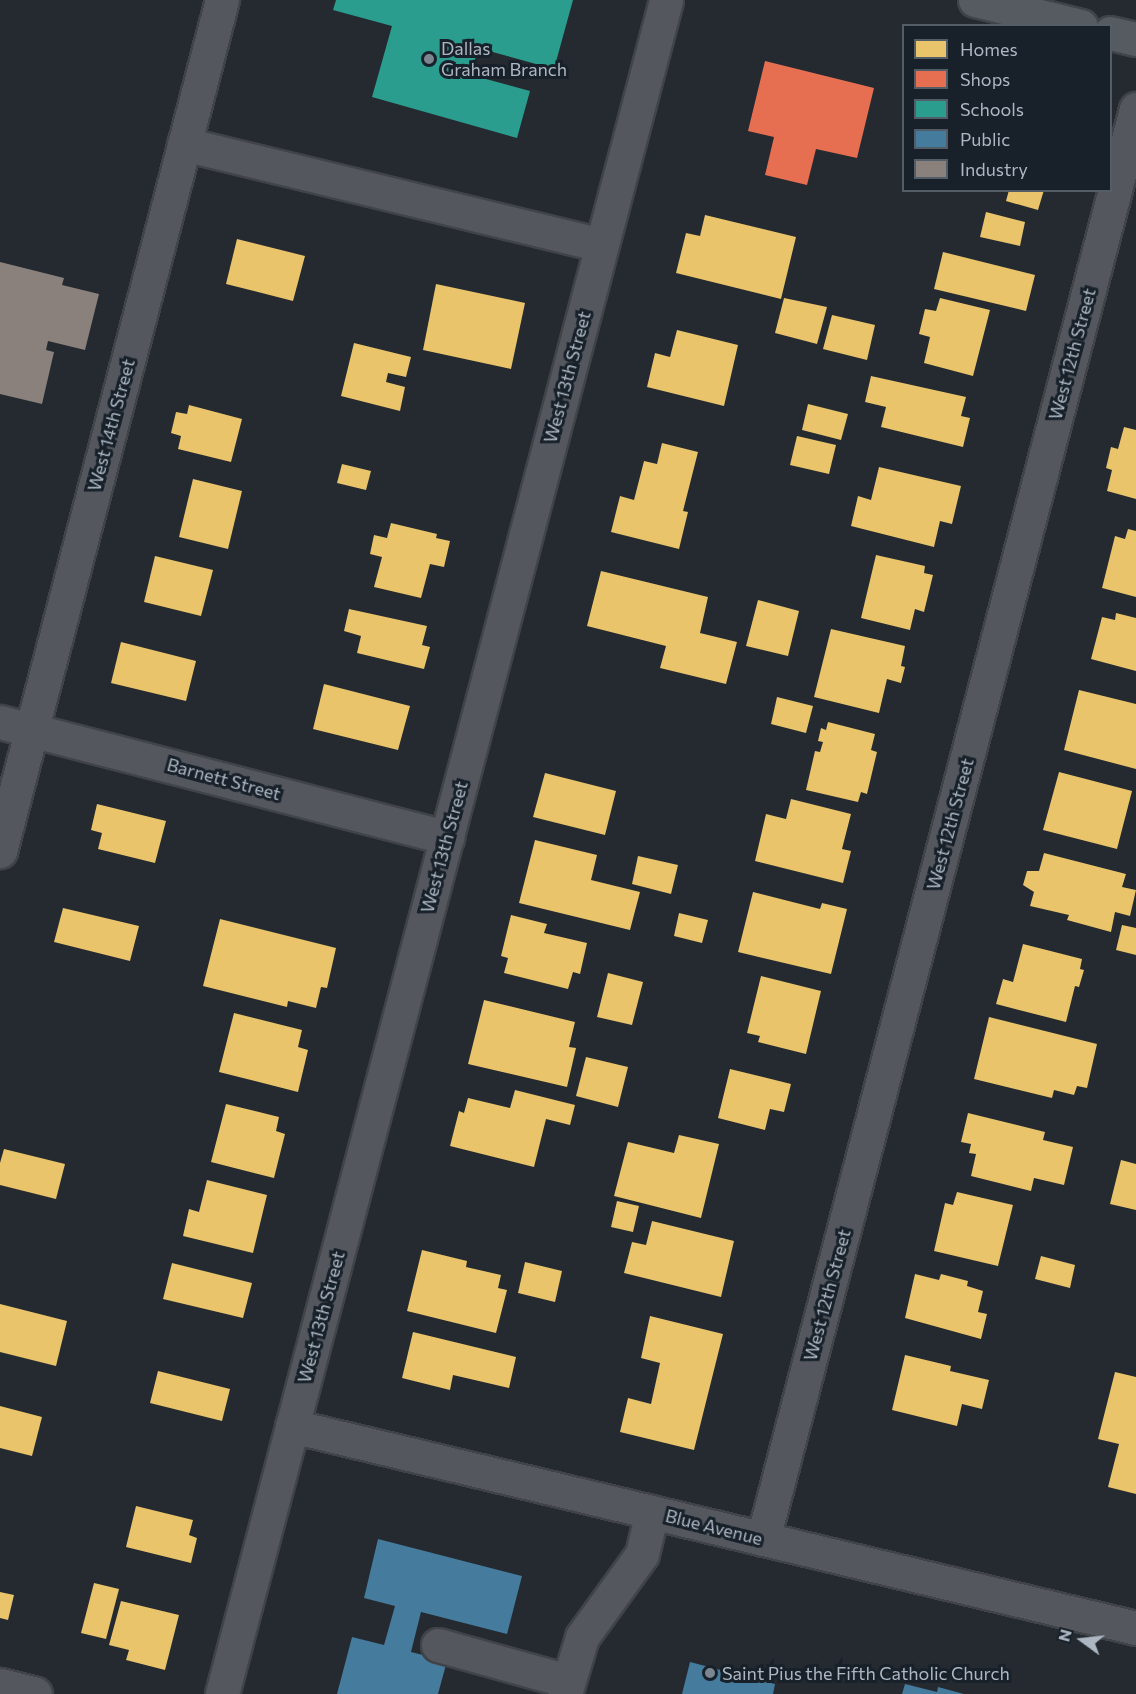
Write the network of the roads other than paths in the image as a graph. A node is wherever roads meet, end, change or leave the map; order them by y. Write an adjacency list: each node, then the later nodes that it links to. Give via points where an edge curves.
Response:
1 (222, 0): 8 (street, West 14th Street)
2 (666, 0): 9 (street, West 13th Street)
3 (975, 0): 4 (main road)
4 (1073, 24)
5 (1112, 33): 6 (main road)
6 (1136, 39)
7 (1136, 110): 16 (street, West 12th Street)
8 (184, 144): 9 (street); 11 (street, West 14th Street)
9 (601, 245): 12 (street, West 13th Street)
10 (0, 722): 11 (street, Barnett Street)
11 (32, 730): 12 (street, Barnett Street); 13 (street, West 14th Street)
12 (447, 838): 14 (street, West 13th Street)
13 (0, 851)
14 (292, 1426): 15 (street, Blue Avenue); 22 (street, West 13th Street)
15 (652, 1512): 16 (street, Blue Avenue); 20 (street, via 642,1554 582,1637)
16 (763, 1539): 17 (street, Blue Avenue)
17 (1136, 1628)
18 (438, 1645): 20 (street)
19 (0, 1685): 21 (street)
20 (567, 1687)
21 (35, 1694)
22 (222, 1694)

